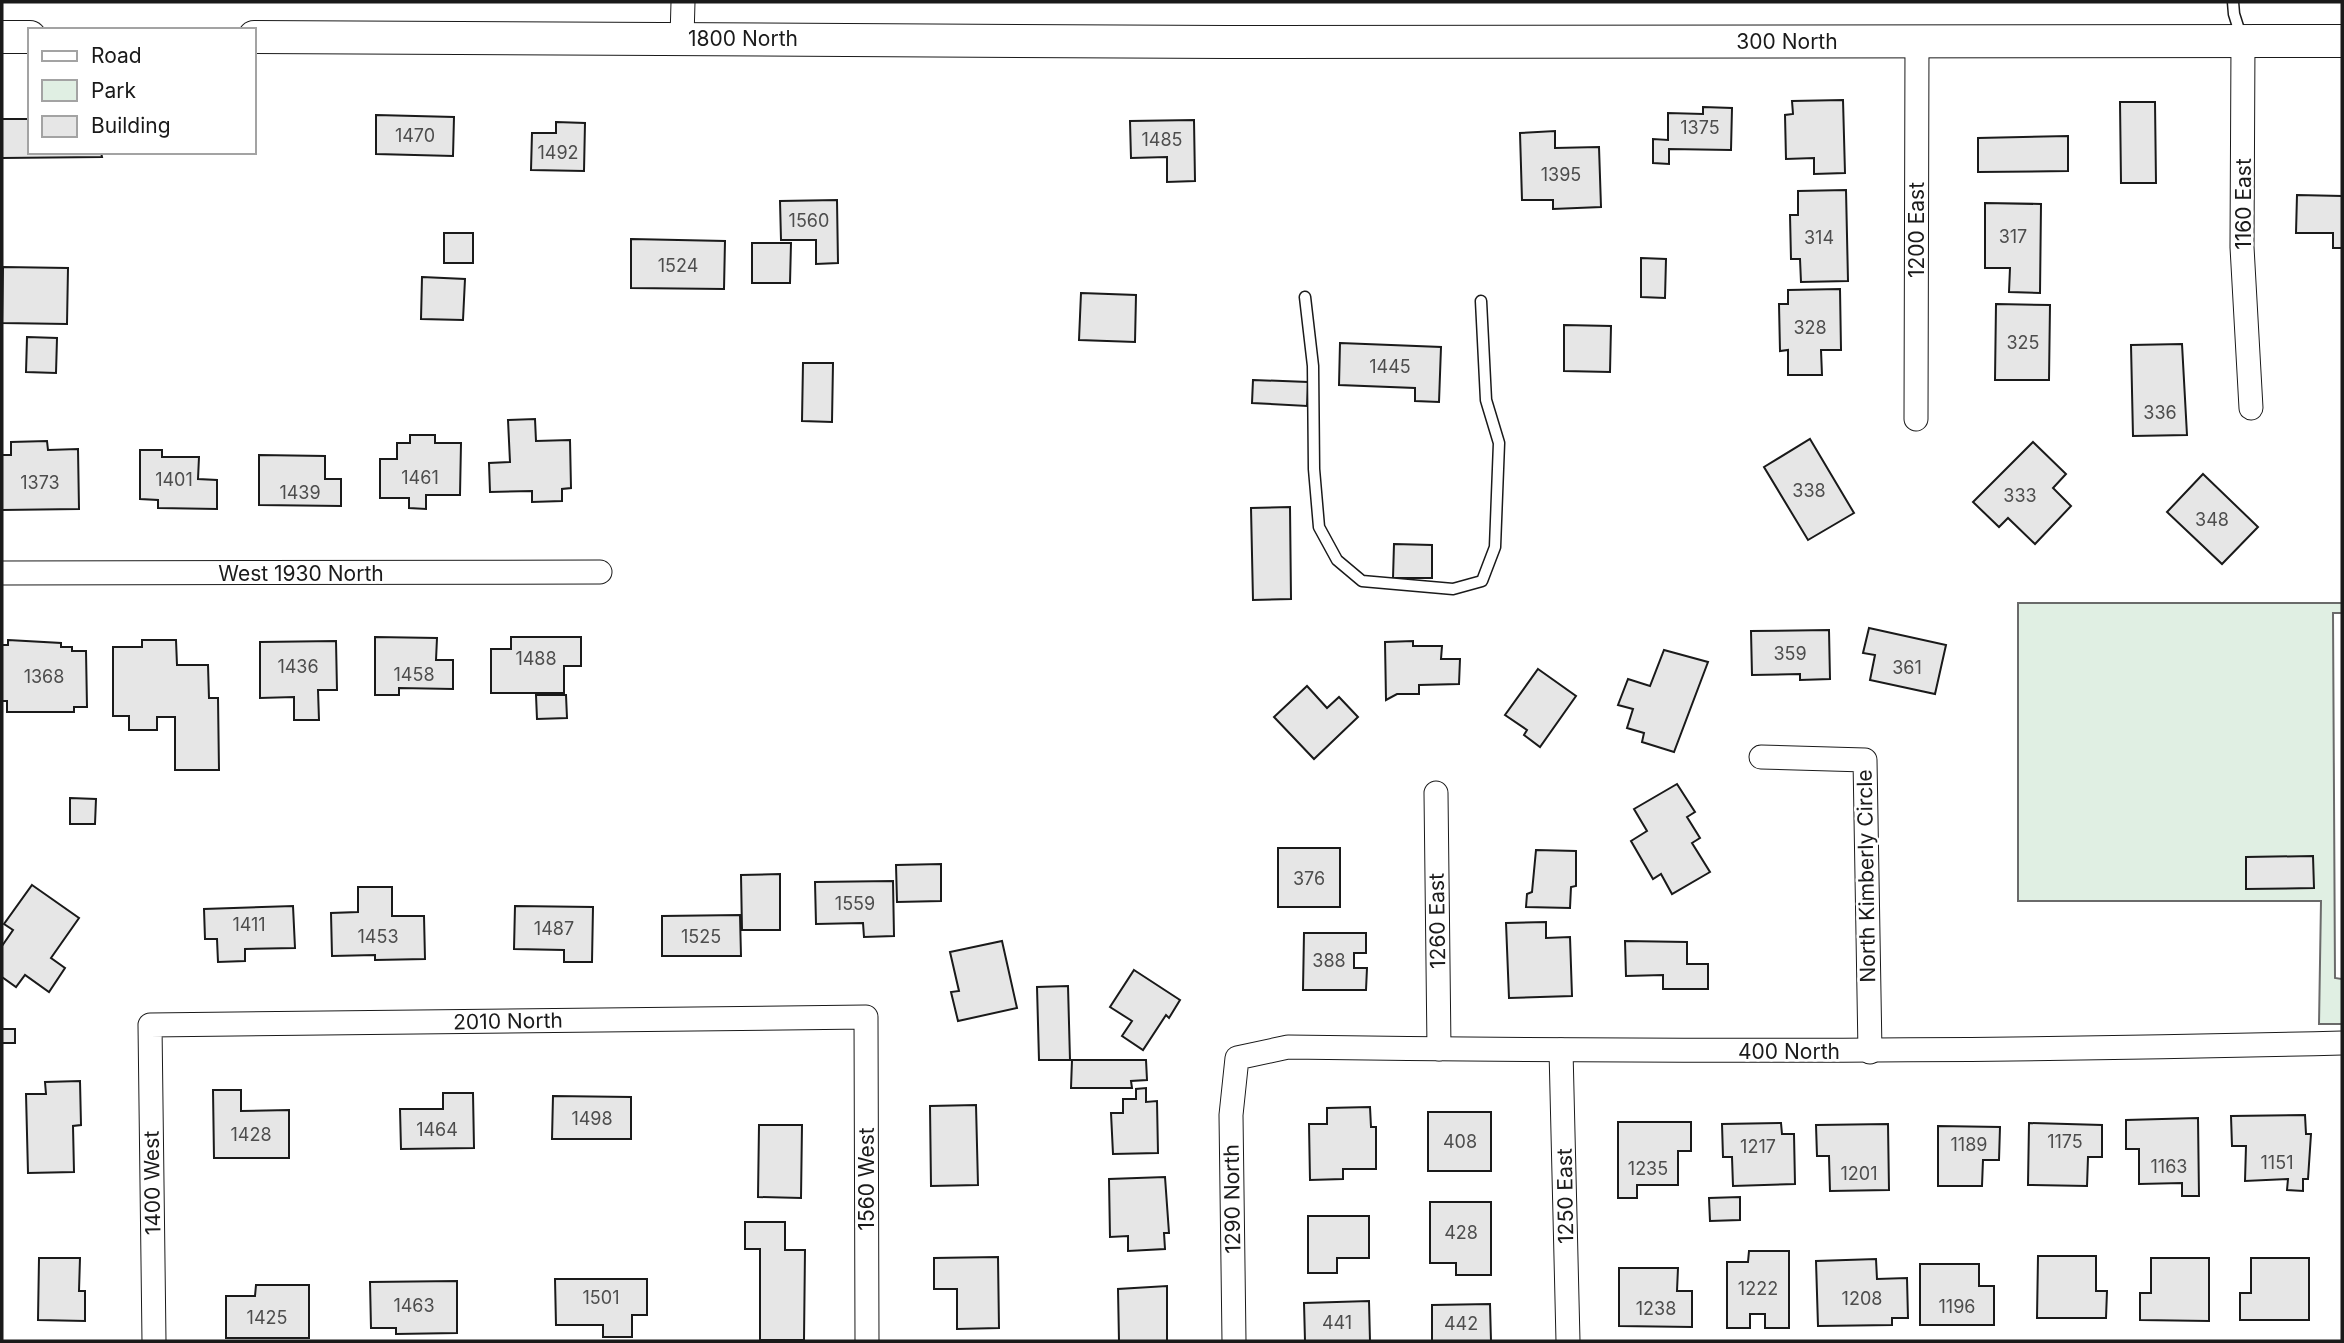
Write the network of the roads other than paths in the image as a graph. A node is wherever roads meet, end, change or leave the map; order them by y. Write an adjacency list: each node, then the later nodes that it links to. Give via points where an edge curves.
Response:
1 (683, 2): 6 (street)
2 (2233, 2): 9 (lane, 1160 East)
3 (2, 37): 4 (street)
4 (28, 37)
5 (256, 37): 6 (street, 1800 North)
6 (682, 38): 7 (street, 1800 North)
7 (1232, 41): 8 (street, 300 North)
8 (1917, 41): 9 (street, 300 North); 14 (street, 1200 East)
9 (2243, 41): 10 (street, 300 North); 13 (street, 1160 East, via 2242,247)
10 (2342, 41)
11 (1305, 297): 12 (lane, via 1313,366 1319,527 1337,560 1362,581 1453,589 1482,581 1495,547 1499,443 1486,400)
12 (1481, 301)
13 (2251, 408)
14 (1916, 419)
15 (600, 572): 16 (street, West 1930 North)
16 (2, 573)
17 (1761, 757): 24 (street, North Kimberly Circle, via 1865,760)
18 (1436, 793): 22 (street, 1260 East)
19 (866, 1017): 20 (street, 2010 North); 27 (street, 1560 West)
20 (150, 1024): 26 (street, 1400 West)
21 (2342, 1043): 24 (street, 400 North)
22 (1439, 1049): 23 (street, 400 North); 25 (street, 400 North, via 1289,1047)
23 (1562, 1050): 24 (street, 400 North); 29 (street, 1250 East)
24 (1870, 1052)
25 (1237, 1058): 28 (street, 1290 North, via 1231,1115)
26 (154, 1341)
27 (867, 1341)
28 (1234, 1341)
29 (1568, 1341)

